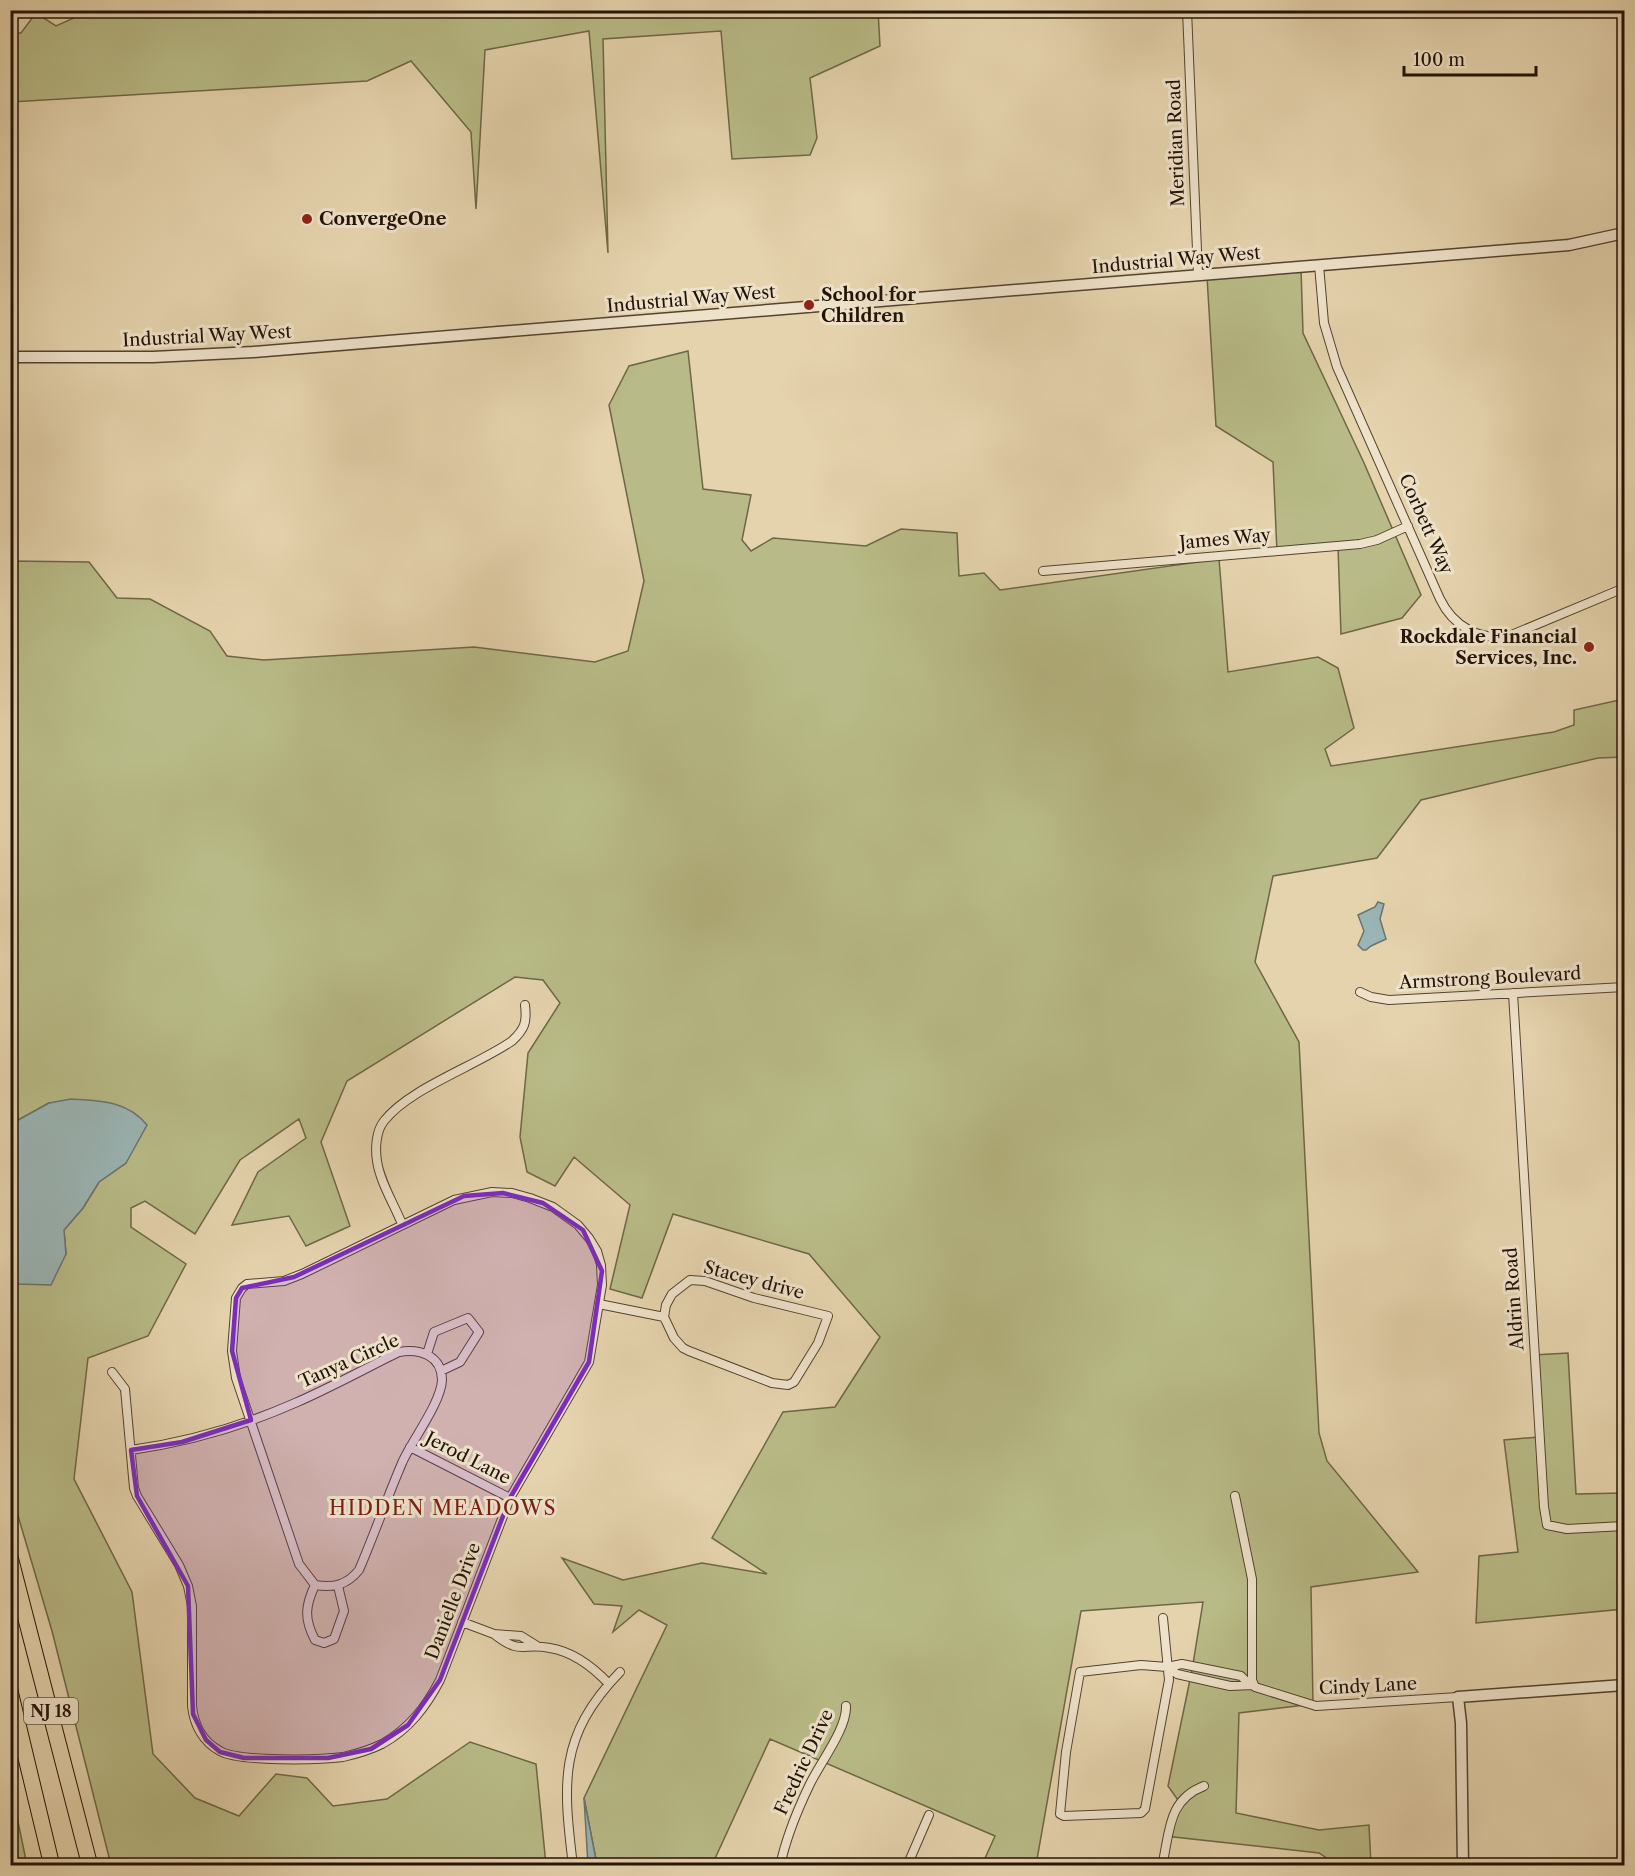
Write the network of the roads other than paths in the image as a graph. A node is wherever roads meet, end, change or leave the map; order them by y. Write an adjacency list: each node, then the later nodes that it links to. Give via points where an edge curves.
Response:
1 (1187, 10): 4 (street, Meridian Road)
2 (1624, 233): 3 (street, Industrial Way West, via 1569,245)
3 (1319, 265): 4 (street, Industrial Way West); 6 (street, Corbett Way, via 1321,308 1333,356)
4 (1198, 274): 5 (street, Industrial Way West, via 224,354)
5 (10, 357)
6 (1407, 526): 7 (street, James Way, via 1360,544); 8 (street, Corbett Way, via 1444,606 1456,622 1482,635 1503,637 1519,633)
7 (1043, 571)
8 (1624, 588)
9 (1624, 987): 11 (street, Armstrong Boulevard)
10 (1360, 992): 11 (street, Armstrong Boulevard, via 1389,1000)
11 (1513, 993): 24 (street, Aldrin Road, via 1545,1516 1547,1525 1566,1529)
12 (525, 1005): 13 (street, via 523,1029 512,1041 416,1095 381,1126 377,1161)
13 (402, 1224): 14 (street, Danielle Drive, via 473,1194 512,1193 543,1203 571,1219 594,1246 602,1271); 19 (street, Danielle Drive, via 294,1277 247,1284 238,1292 232,1352 236,1378)
14 (599, 1304): 15 (street); 23 (street, Danielle Drive, via 589,1362)
15 (664, 1317): 15 (street, Stacey drive, via 683,1348 751,1376 788,1385 795,1382 828,1316 700,1280 686,1282 672,1294)
16 (427, 1354): 17 (street, Tanya Circle); 17 (street, via 434,1332 468,1318 479,1332 460,1362); 19 (street, Tanya Circle, via 399,1352)
17 (441, 1371): 20 (street, via 436,1400)
18 (112, 1372): 21 (street, Danielle Drive, via 125,1389)
19 (251, 1420): 21 (street, Tanya Circle, via 182,1442); 26 (street, via 299,1564)
20 (410, 1447): 23 (street, Jerod Lane); 27 (street, via 359,1570)
21 (131, 1450): 29 (street, Danielle Drive, via 137,1496 188,1586 192,1606 193,1714 202,1735 220,1752 244,1758 328,1758 358,1753 383,1743 408,1725 427,1703)
22 (1235, 1496): 32 (street, via 1252,1579)
23 (510, 1498): 29 (street, Danielle Drive)
24 (1624, 1526)
25 (10, 1557): 41 (highway, NJ 18)
26 (315, 1585): 27 (street); 27 (street, via 306,1610 315,1640 324,1644 334,1639 344,1611)
27 (338, 1586)
28 (1163, 1618): 30 (street)
29 (462, 1622): 33 (street, via 517,1648 560,1650 578,1658)
30 (1167, 1667): 30 (street, via 1141,1665 1080,1672 1060,1814 1143,1812 1169,1680); 32 (street, Cindy Lane, via 1182,1664 1241,1676)
31 (620, 1672): 33 (street)
32 (1252, 1683): 36 (street, Cindy Lane, via 1257,1688 1316,1706)
33 (609, 1684): 42 (street, via 584,1719 569,1763 566,1800)
34 (1624, 1685): 36 (street, Cindy Lane)
35 (10, 1691): 40 (highway, NJ 18)
36 (1458, 1697): 46 (street)
37 (846, 1706): 43 (street, Fredric Drive, via 839,1731 797,1813)
38 (1204, 1786): 45 (street, via 1189,1793 1178,1805)
39 (929, 1815): 44 (street)
40 (52, 1866)
41 (90, 1866)
42 (573, 1866)
43 (780, 1866)
44 (906, 1866)
45 (1162, 1866)
46 (1463, 1866)

